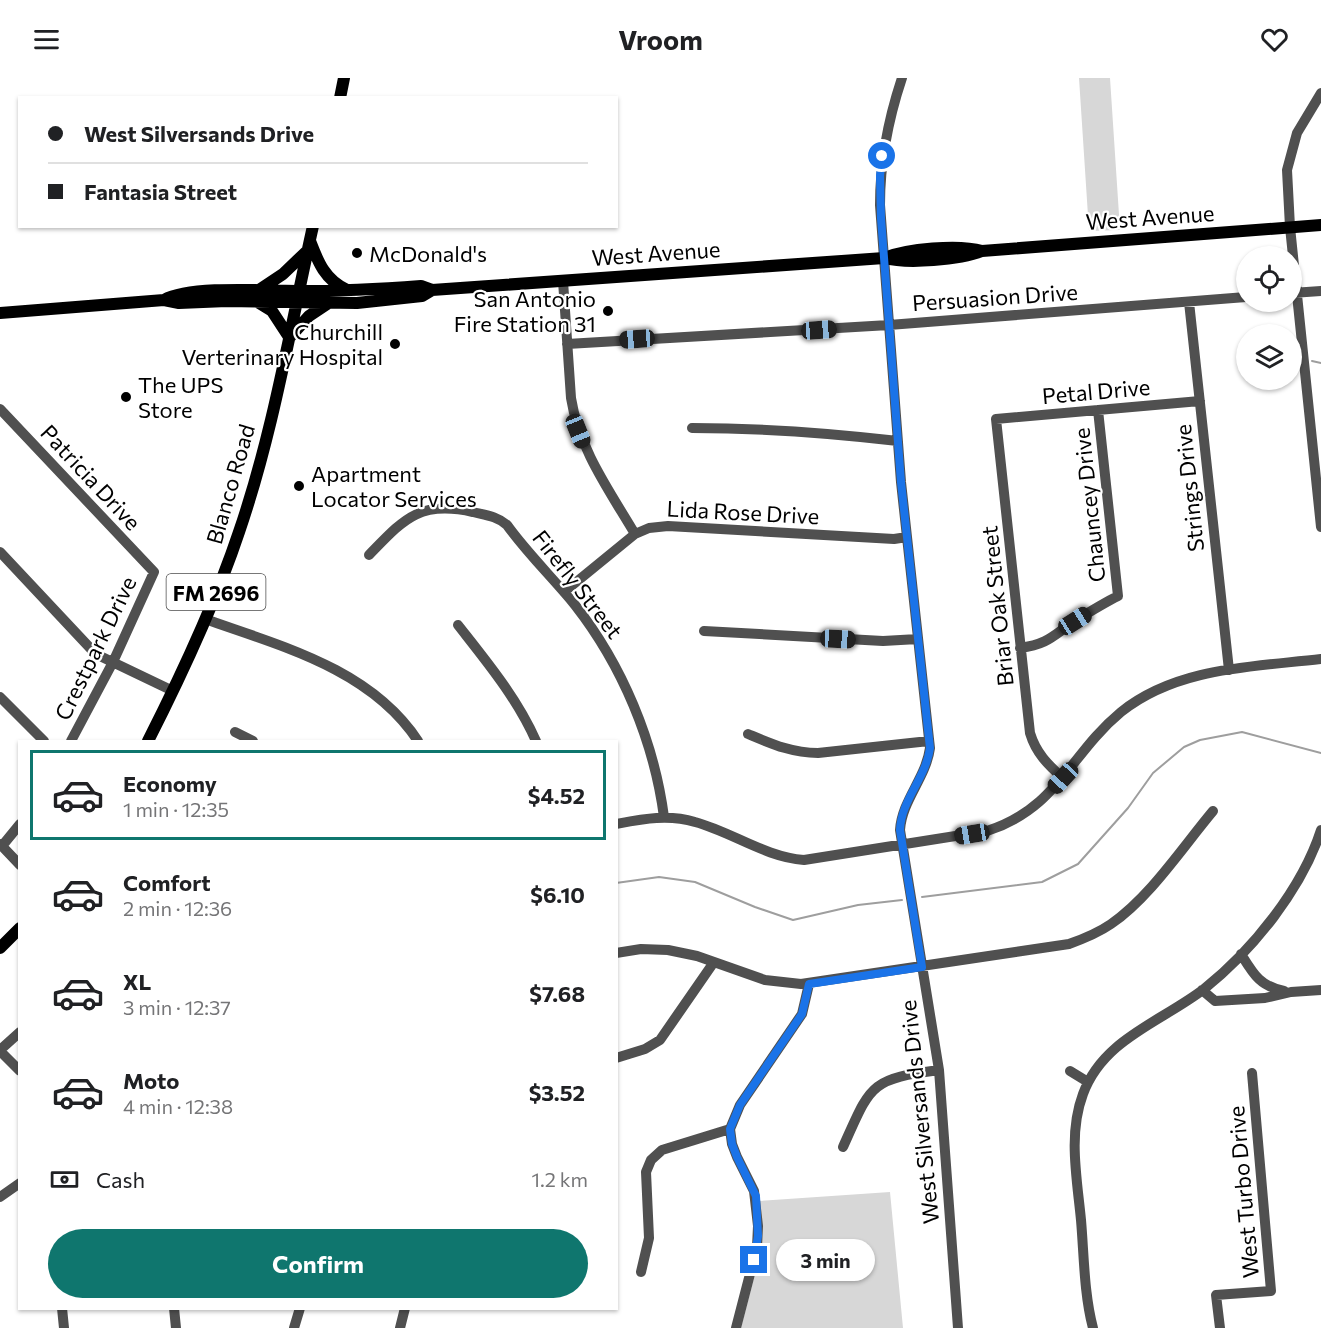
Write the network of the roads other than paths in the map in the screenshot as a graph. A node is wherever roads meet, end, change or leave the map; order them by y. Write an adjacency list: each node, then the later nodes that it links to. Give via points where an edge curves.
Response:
1 (344, 78): 4 (main road)
2 (902, 78): 10 (street, West Silversands Drive, via 883,145 880,176)
3 (1321, 93): 6 (street, via 1300,127 1290,158)
4 (340, 96)
5 (1321, 225): 6 (main road, West Avenue)
6 (1290, 227): 9 (street); 10 (main road, West Avenue, via 982,251 969,247 898,252)
7 (312, 228): 8 (main road, Blanco Road / FM 2696)
8 (308, 246): 13 (main road, via 335,285); 16 (main road); 17 (main road, Blanco Road / FM 2696)
9 (1291, 246)
10 (884, 258): 11 (main road, West Avenue); 23 (street, West Silversands Drive)
11 (563, 281): 12 (main road, West Avenue); 25 (street)
12 (432, 290): 13 (main road, West Avenue, via 421,286); 20 (main road, West Avenue, via 422,296)
13 (349, 291): 17 (main road, West Avenue)
14 (1321, 291): 15 (street)
15 (1302, 292)
16 (257, 296): 17 (main road, West Avenue); 22 (main road, West Avenue); 24 (main road)
17 (297, 297): 20 (main road, West Avenue); 24 (main road, Blanco Road / FM 2696)
18 (1236, 298): 19 (street, Persuasion Drive)
19 (1189, 302): 23 (street, Persuasion Drive); 26 (street, Strings Drive)
20 (327, 304): 24 (main road, via 309,316)
21 (1296, 312): 32 (street)
22 (0, 313)
23 (889, 325): 25 (street, Persuasion Drive); 31 (street, West Silversands Drive)
24 (289, 338): 39 (main road, Blanco Road / FM 2696, via 246,512)
25 (567, 344): 33 (street, via 570,398 578,431)
26 (1200, 402): 28 (street, Petal Drive); 46 (street, Strings Drive)
27 (0, 409): 37 (street, Patricia Drive)
28 (1098, 410): 29 (street, Petal Drive); 43 (street, Chauncey Drive, via 1118,596 1050,640)
29 (996, 419): 43 (street, Briar Oak Street)
30 (692, 428): 31 (street)
31 (897, 441): 34 (street, West Silversands Drive)
32 (1321, 527)
33 (635, 534): 34 (street, Lida Rose Drive, via 668,526); 38 (street, Lida Rose Drive)
34 (907, 537): 42 (street, West Silversands Drive)
35 (0, 552): 45 (street, via 91,649)
36 (369, 555): 38 (street, Firefly Street, via 412,516 434,509 458,508 494,517 507,525)
37 (154, 572): 45 (street, Crestpark Drive)
38 (564, 592): 60 (street, Firefly Street, via 610,658 630,698 649,751)
39 (205, 619): 47 (main road, Blanco Road / FM 2696); 55 (street, via 298,652 347,676 386,705)
40 (458, 625): 56 (street, via 502,682)
41 (704, 631): 42 (street, via 883,641)
42 (918, 639): 57 (street, West Silversands Drive)
43 (1020, 648): 58 (street, Briar Oak Street, via 1033,742)
44 (1321, 659): 46 (street)
45 (113, 662): 47 (street); 52 (street, Crestpark Drive)
46 (1228, 670): 58 (street, via 1181,680 1137,700 1108,724)
47 (173, 691): 53 (main road, Blanco Road / FM 2696)
48 (0, 697): 51 (street)
49 (235, 732): 54 (street)
50 (748, 734): 57 (street, via 802,753)
51 (43, 740)
52 (73, 740)
53 (148, 740)
54 (251, 740)
55 (417, 740)
56 (536, 740)
57 (929, 741): 65 (street, West Silversands Drive, via 924,772 901,819)
58 (1063, 778): 65 (street, via 1033,808 1001,826)
59 (1213, 811): 72 (street, via 1150,887 1110,925 1069,944)
60 (664, 817): 61 (street); 65 (street, via 705,825 794,859 816,860)
61 (618, 824)
62 (18, 826): 64 (street)
63 (1321, 830): 70 (street, via 1291,892)
64 (1, 845): 66 (street)
65 (902, 845): 72 (street, West Silversands Drive)
66 (18, 863)
67 (18, 930): 68 (main road)
68 (0, 948)
69 (618, 953): 71 (street, via 668,950)
70 (1241, 954): 74 (street); 76 (street, via 1259,981)
71 (714, 962): 73 (street, via 765,980); 79 (street, via 660,1040)
72 (922, 967): 73 (street); 81 (street, West Silversands Drive)
73 (809, 984): 85 (street, via 802,1014 740,1105)
74 (1202, 990): 76 (street, via 1215,1001); 84 (street, via 1121,1042)
75 (1321, 990): 76 (street)
76 (1291, 992)
77 (18, 1034): 78 (street)
78 (0, 1051): 80 (street)
79 (618, 1057)
80 (18, 1069)
81 (939, 1070): 86 (street, via 900,1075 881,1083 861,1106); 99 (street, West Silversands Drive)
82 (1070, 1071): 84 (street)
83 (1252, 1073): 101 (street, West Turbo Drive, via 1271,1291 1216,1295)
84 (1088, 1082): 100 (street, via 1076,1123 1075,1155)
85 (730, 1129): 89 (street, via 662,1150 651,1160 646,1172 649,1238); 98 (street, via 737,1157 754,1191 758,1226 757,1247)
86 (843, 1147)
87 (18, 1184): 88 (street)
88 (0, 1197)
89 (641, 1272)
90 (62, 1310): 94 (street)
91 (174, 1310): 95 (street)
92 (299, 1310): 96 (street)
93 (404, 1310): 97 (street)
94 (64, 1328)
95 (176, 1328)
96 (294, 1328)
97 (400, 1328)
98 (736, 1328)
99 (958, 1328)
100 (1093, 1328)
101 (1220, 1328)

